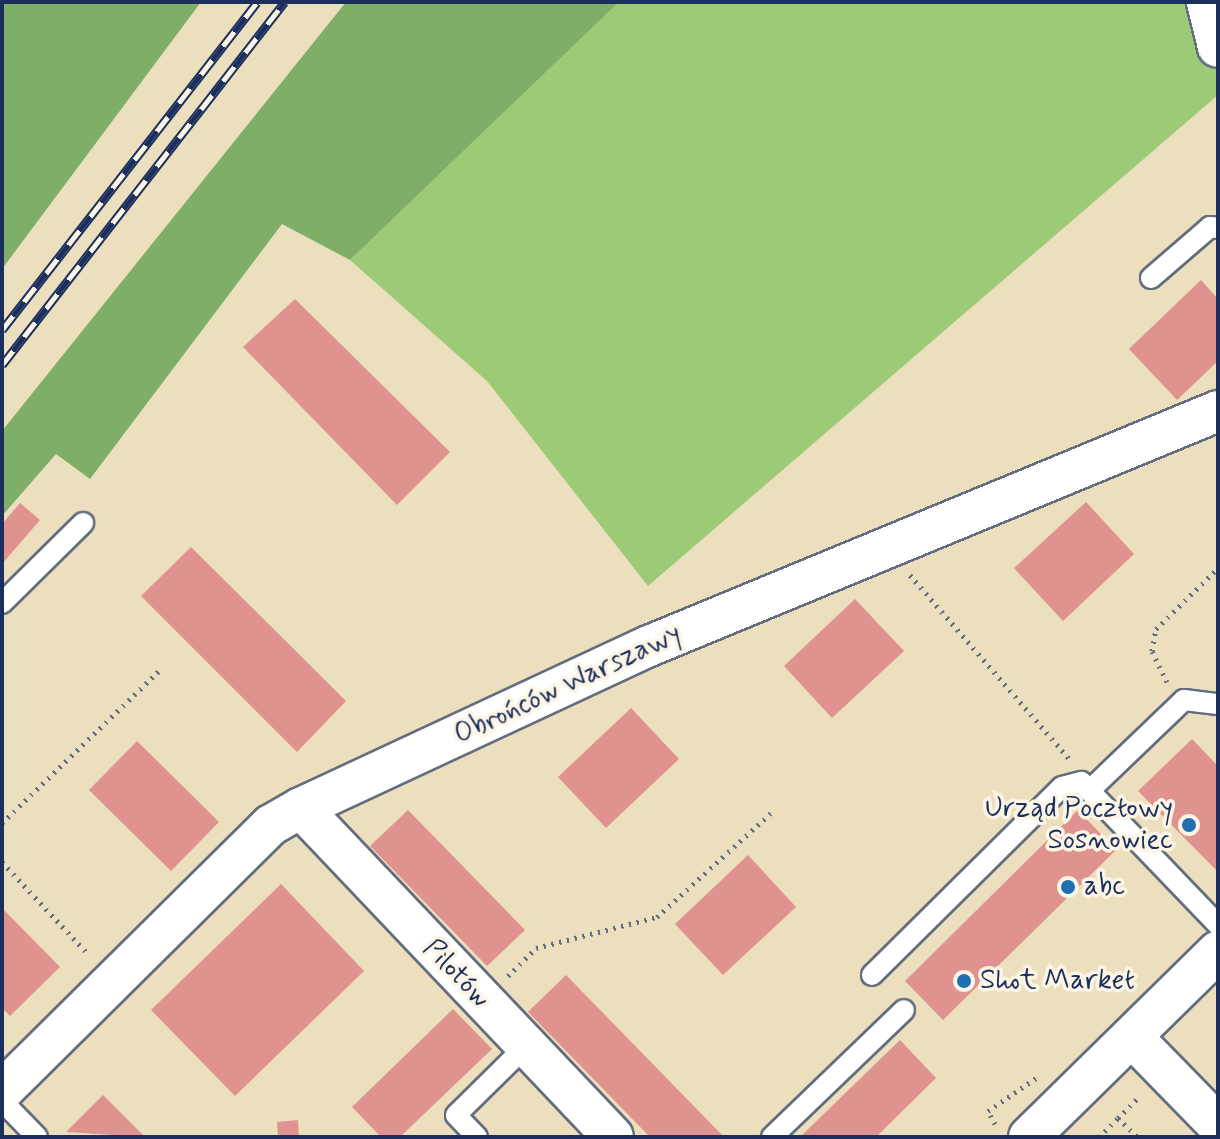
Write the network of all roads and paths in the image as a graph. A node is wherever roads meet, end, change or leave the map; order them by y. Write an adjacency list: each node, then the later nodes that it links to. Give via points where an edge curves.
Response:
1 (1207, 2): 2 (street)
2 (1218, 47)
3 (1218, 228): 4 (lane, via 1210,227)
4 (1151, 278)
5 (1218, 411): 14 (street, Obrońców Warszawy, via 649,646)
6 (83, 523): 9 (lane)
7 (904, 568): 13 (path, via 1068,754)
8 (1218, 568): 11 (path, via 1156,629 1159,674)
9 (2, 603)
10 (163, 667): 16 (path)
11 (1184, 700): 12 (lane); 13 (lane)
12 (1218, 704)
13 (1085, 786): 18 (lane); 20 (lane, via 1062,787)
14 (301, 808): 21 (street, Obrońców Warszawy, via 271,825); 22 (street, Pilotów)
15 (771, 813): 22 (path, via 657,917 536,948)
16 (2, 823)
17 (2, 862): 21 (path)
18 (1218, 925)
19 (1218, 951): 24 (street)
20 (872, 975)
21 (114, 981): 26 (street, Obrońców Warszawy)
22 (482, 1002): 25 (street, Pilotów)
23 (904, 1010): 32 (lane)
24 (1132, 1037): 28 (street); 33 (street)
25 (525, 1047): 30 (lane, via 456,1115); 31 (street, Pilotów)
26 (2, 1091)
27 (2, 1101): 29 (lane)
28 (1218, 1125)
29 (37, 1137)
30 (477, 1137)
31 (613, 1137)
32 (772, 1137)
33 (1029, 1137)
34 (1099, 1137): 35 (path, via 1118,1118)
35 (1138, 1137)

